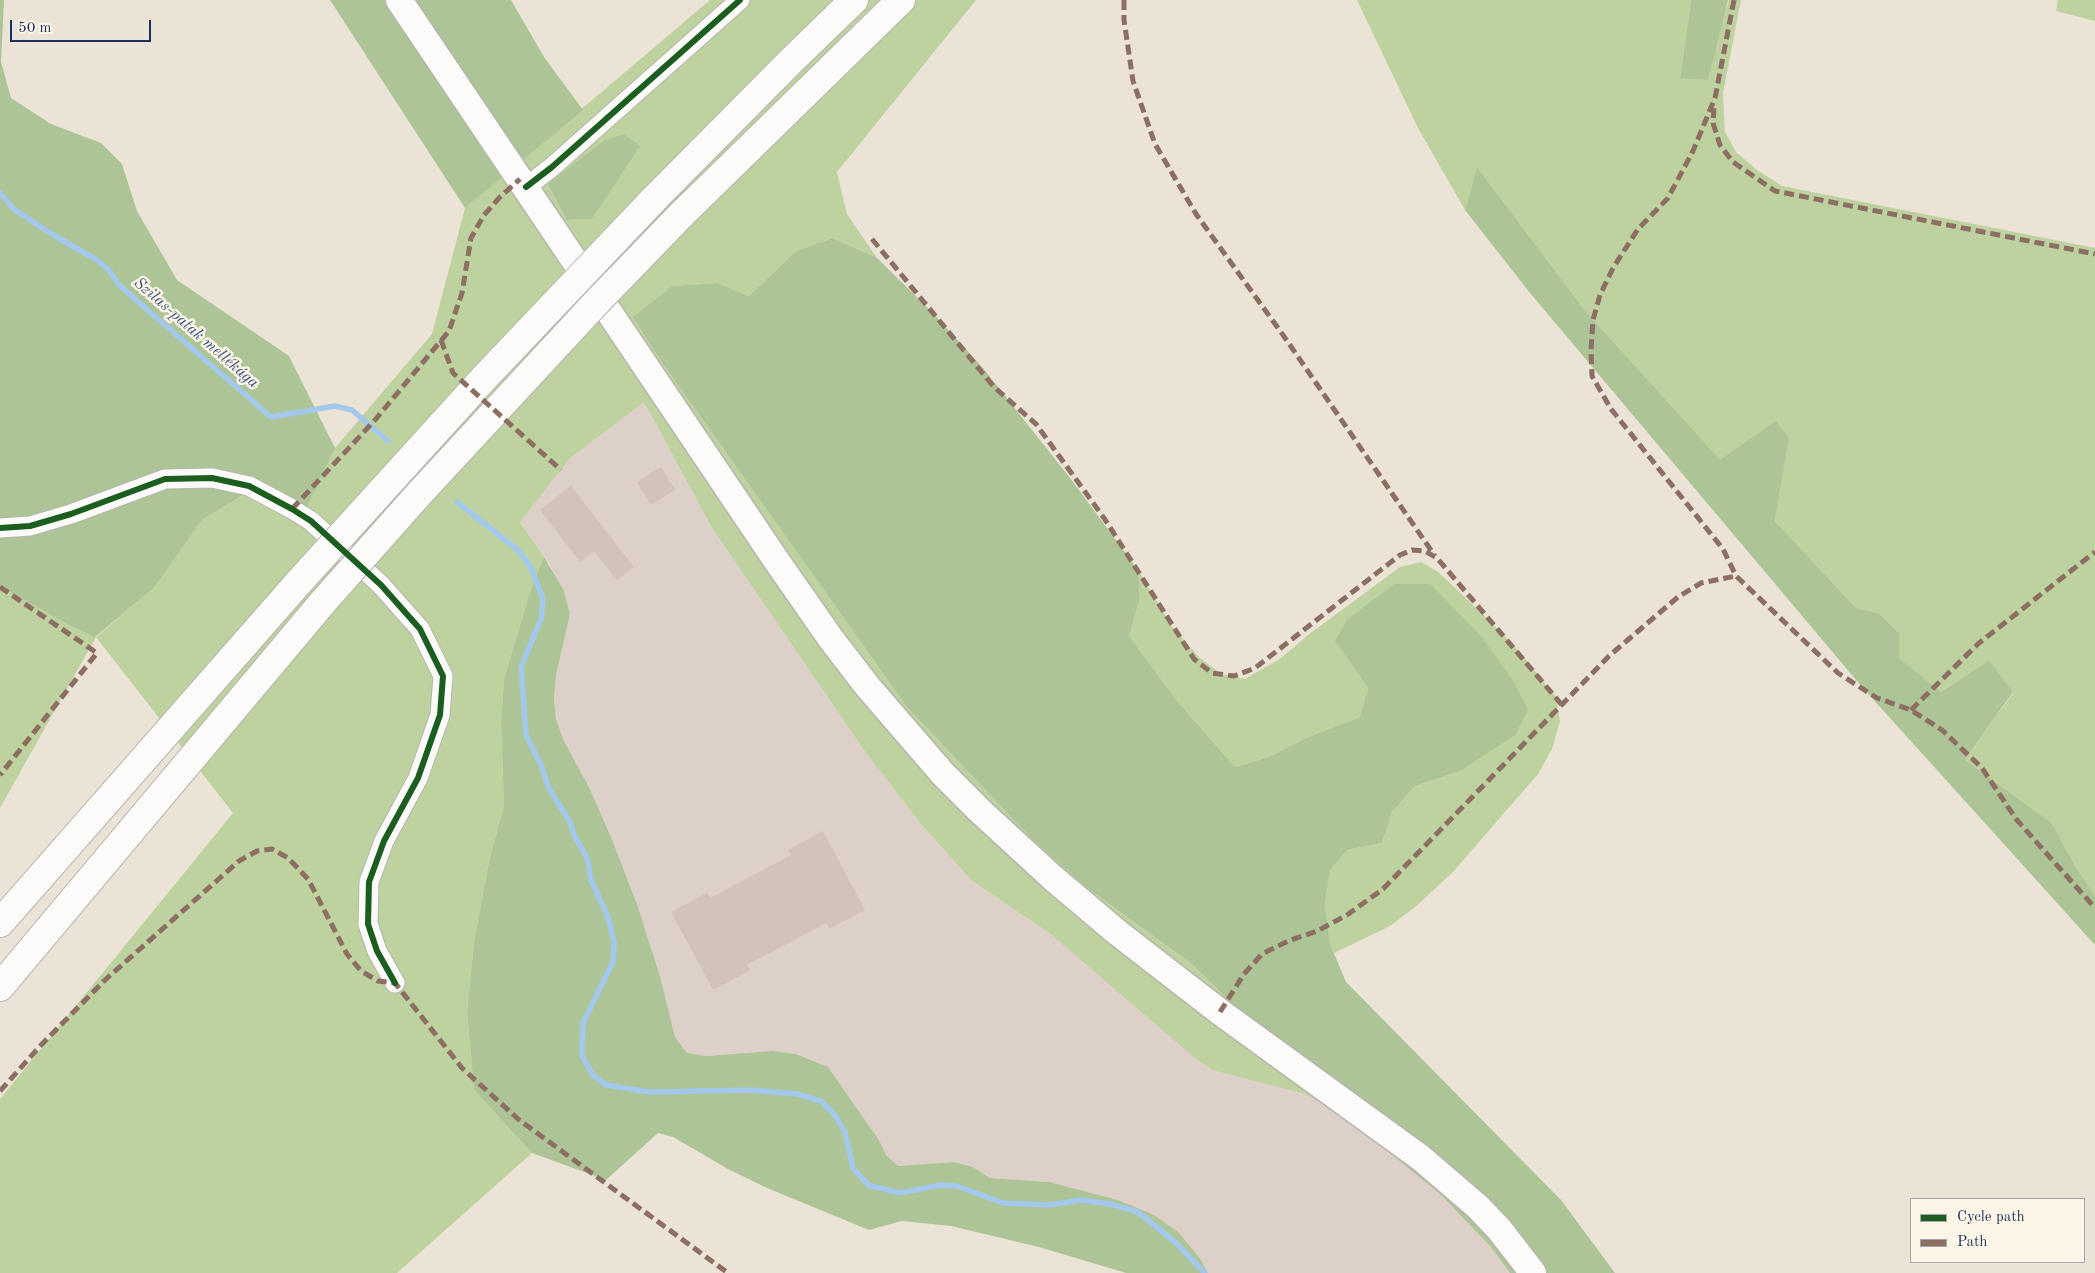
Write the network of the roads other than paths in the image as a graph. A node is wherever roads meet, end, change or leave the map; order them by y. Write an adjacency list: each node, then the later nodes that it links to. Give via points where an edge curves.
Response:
1 (399, 0): 5 (main road)
2 (740, 0): 5 (street, via 552,168)
3 (854, 0): 7 (highway, bridge, via 656,197 485,377 299,582)
4 (901, 0): 9 (highway, bridge, via 681,215 445,466 323,602)
5 (526, 187): 10 (main road, via 831,639 943,774 1054,879 1118,933 1220,1012 1421,1158 1478,1207)
6 (0, 528): 8 (street, via 30,526 71,514 165,479 212,478 249,486 311,521 381,585 414,622 443,676 440,715 418,778 384,842 369,882 368,924 377,951)
7 (0, 923)
8 (395, 983)
9 (0, 987)
10 (1533, 1273)

